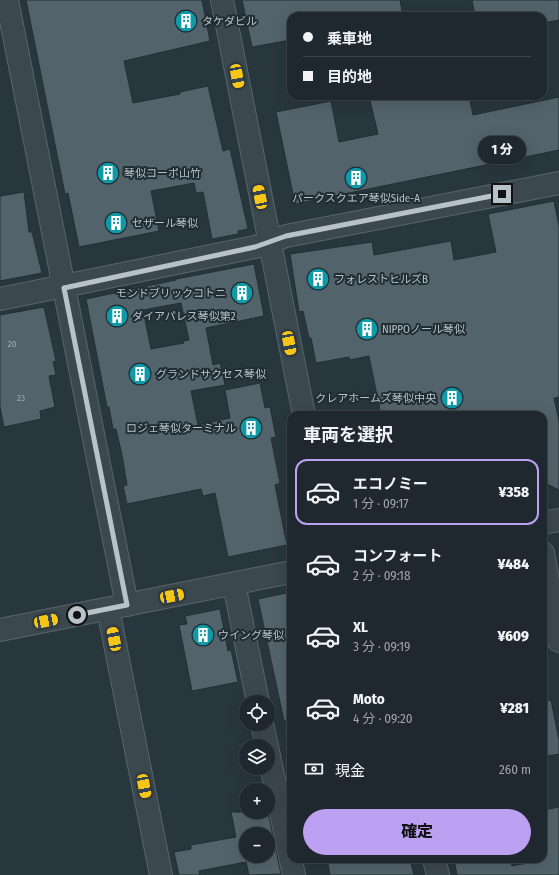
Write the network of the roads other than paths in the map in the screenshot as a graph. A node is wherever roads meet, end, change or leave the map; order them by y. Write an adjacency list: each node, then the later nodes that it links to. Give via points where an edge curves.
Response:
1 (7, 0): 5 (street)
2 (222, 0): 4 (street)
3 (559, 183): 4 (street, via 286,236)
4 (269, 242): 5 (street); 7 (street)
5 (64, 288): 6 (street); 13 (street)
6 (0, 299)
7 (303, 411)
8 (559, 520): 9 (street)
9 (547, 522)
10 (287, 573): 12 (street)
11 (547, 575): 15 (street)
12 (234, 584): 13 (street); 16 (street)
13 (117, 607): 14 (street); 21 (street)
14 (0, 630)
15 (559, 641)
16 (257, 695)
17 (273, 775): 18 (street)
18 (287, 842)
19 (291, 863): 22 (street)
20 (435, 863): 23 (street)
21 (162, 875)
22 (294, 875)
23 (438, 875)

